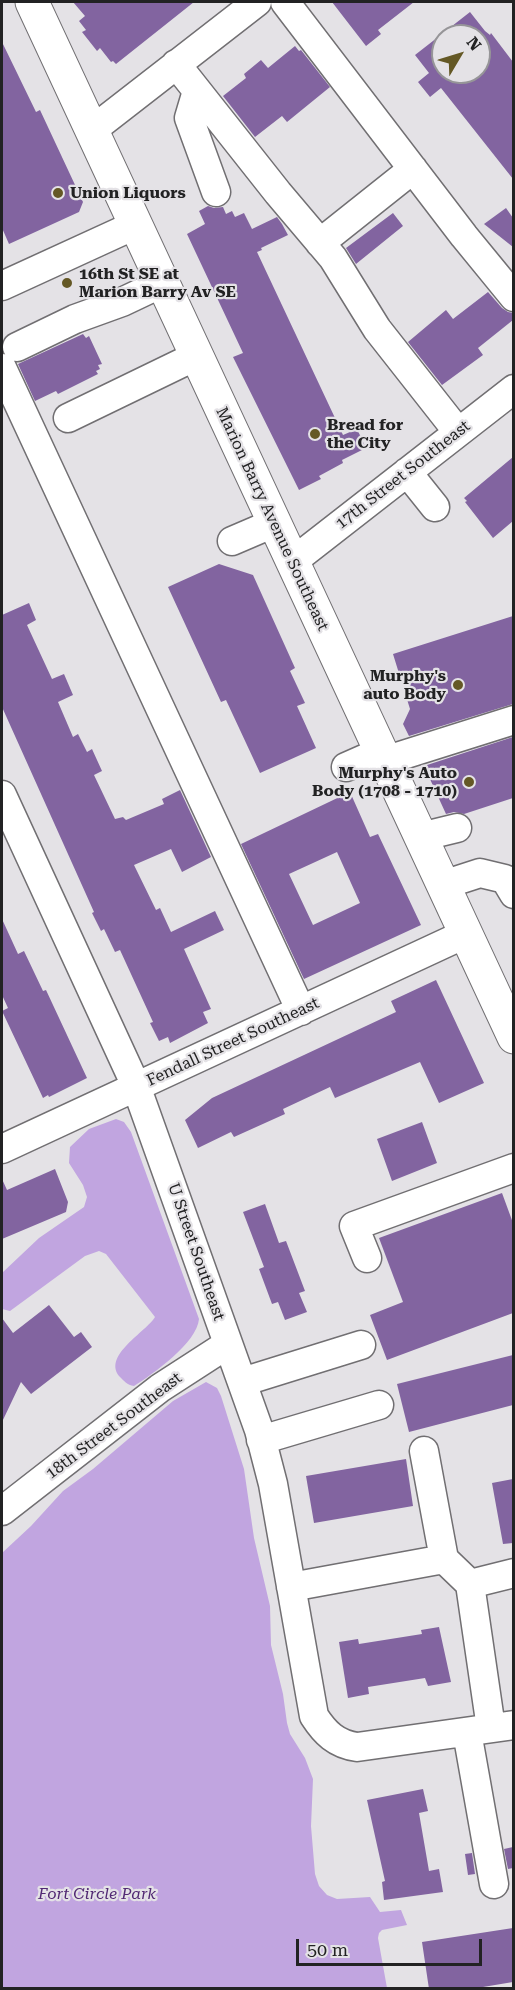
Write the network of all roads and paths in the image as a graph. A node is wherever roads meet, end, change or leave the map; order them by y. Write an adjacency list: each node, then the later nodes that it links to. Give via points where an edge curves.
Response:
1 (32, 2): 6 (main road, Marion Barry Avenue Southeast)
2 (257, 2): 4 (street)
3 (285, 2): 7 (street)
4 (176, 64): 5 (street); 6 (street)
5 (197, 91): 8 (street, via 189,118); 10 (street)
6 (91, 131): 9 (main road, Marion Barry Avenue Southeast)
7 (413, 169): 10 (street); 13 (street)
8 (216, 192)
9 (135, 225): 11 (main road, Marion Barry Avenue Southeast); 12 (street)
10 (320, 243): 18 (street, via 377,329)
11 (162, 283): 14 (main road, Marion Barry Avenue Southeast); 15 (street, via 75,319)
12 (2, 286)
13 (513, 297)
14 (196, 356): 17 (street); 21 (main road, Marion Barry Avenue Southeast)
15 (9, 358): 33 (street)
16 (513, 389): 18 (street, 17th Street Southeast)
17 (68, 418)
18 (458, 432): 19 (street, 17th Street Southeast)
19 (407, 472): 20 (street); 23 (street, 17th Street Southeast)
20 (435, 507)
21 (274, 523): 22 (street); 23 (main road, Marion Barry Avenue Southeast)
22 (232, 541)
23 (292, 562): 25 (main road, Marion Barry Avenue Southeast)
24 (513, 720): 25 (street)
25 (382, 757): 26 (street); 29 (main road, Marion Barry Avenue Southeast)
26 (346, 767)
27 (2, 795): 35 (street, U Street Southeast)
28 (457, 828): 29 (street)
29 (420, 837): 30 (main road, Marion Barry Avenue Southeast)
30 (443, 885): 31 (street, via 480,873 505,879); 32 (main road, Marion Barry Avenue Southeast)
31 (513, 894)
32 (465, 934): 33 (street, Fendall Street Southeast); 34 (main road, Marion Barry Avenue Southeast)
33 (301, 1011): 35 (street, Fendall Street Southeast)
34 (512, 1031)
35 (136, 1086): 36 (street, Fendall Street Southeast); 39 (street, U Street Southeast)
36 (2, 1149)
37 (513, 1168): 38 (street, via 354,1226)
38 (366, 1258)
39 (228, 1344): 41 (street, U Street Southeast); 45 (street, 18th Street Southeast, via 160,1388)
40 (361, 1345): 41 (street)
41 (242, 1382): 43 (street, U Street Southeast)
42 (379, 1405): 43 (street)
43 (261, 1440): 49 (street, U Street Southeast)
44 (424, 1451): 46 (street)
45 (4, 1504)
46 (444, 1559): 48 (street); 49 (street)
47 (513, 1573): 48 (street)
48 (470, 1584): 50 (street)
49 (291, 1587): 50 (street, U Street Southeast, via 314,1716 337,1742 357,1747)
50 (490, 1728): 51 (street)
51 (494, 1884)

